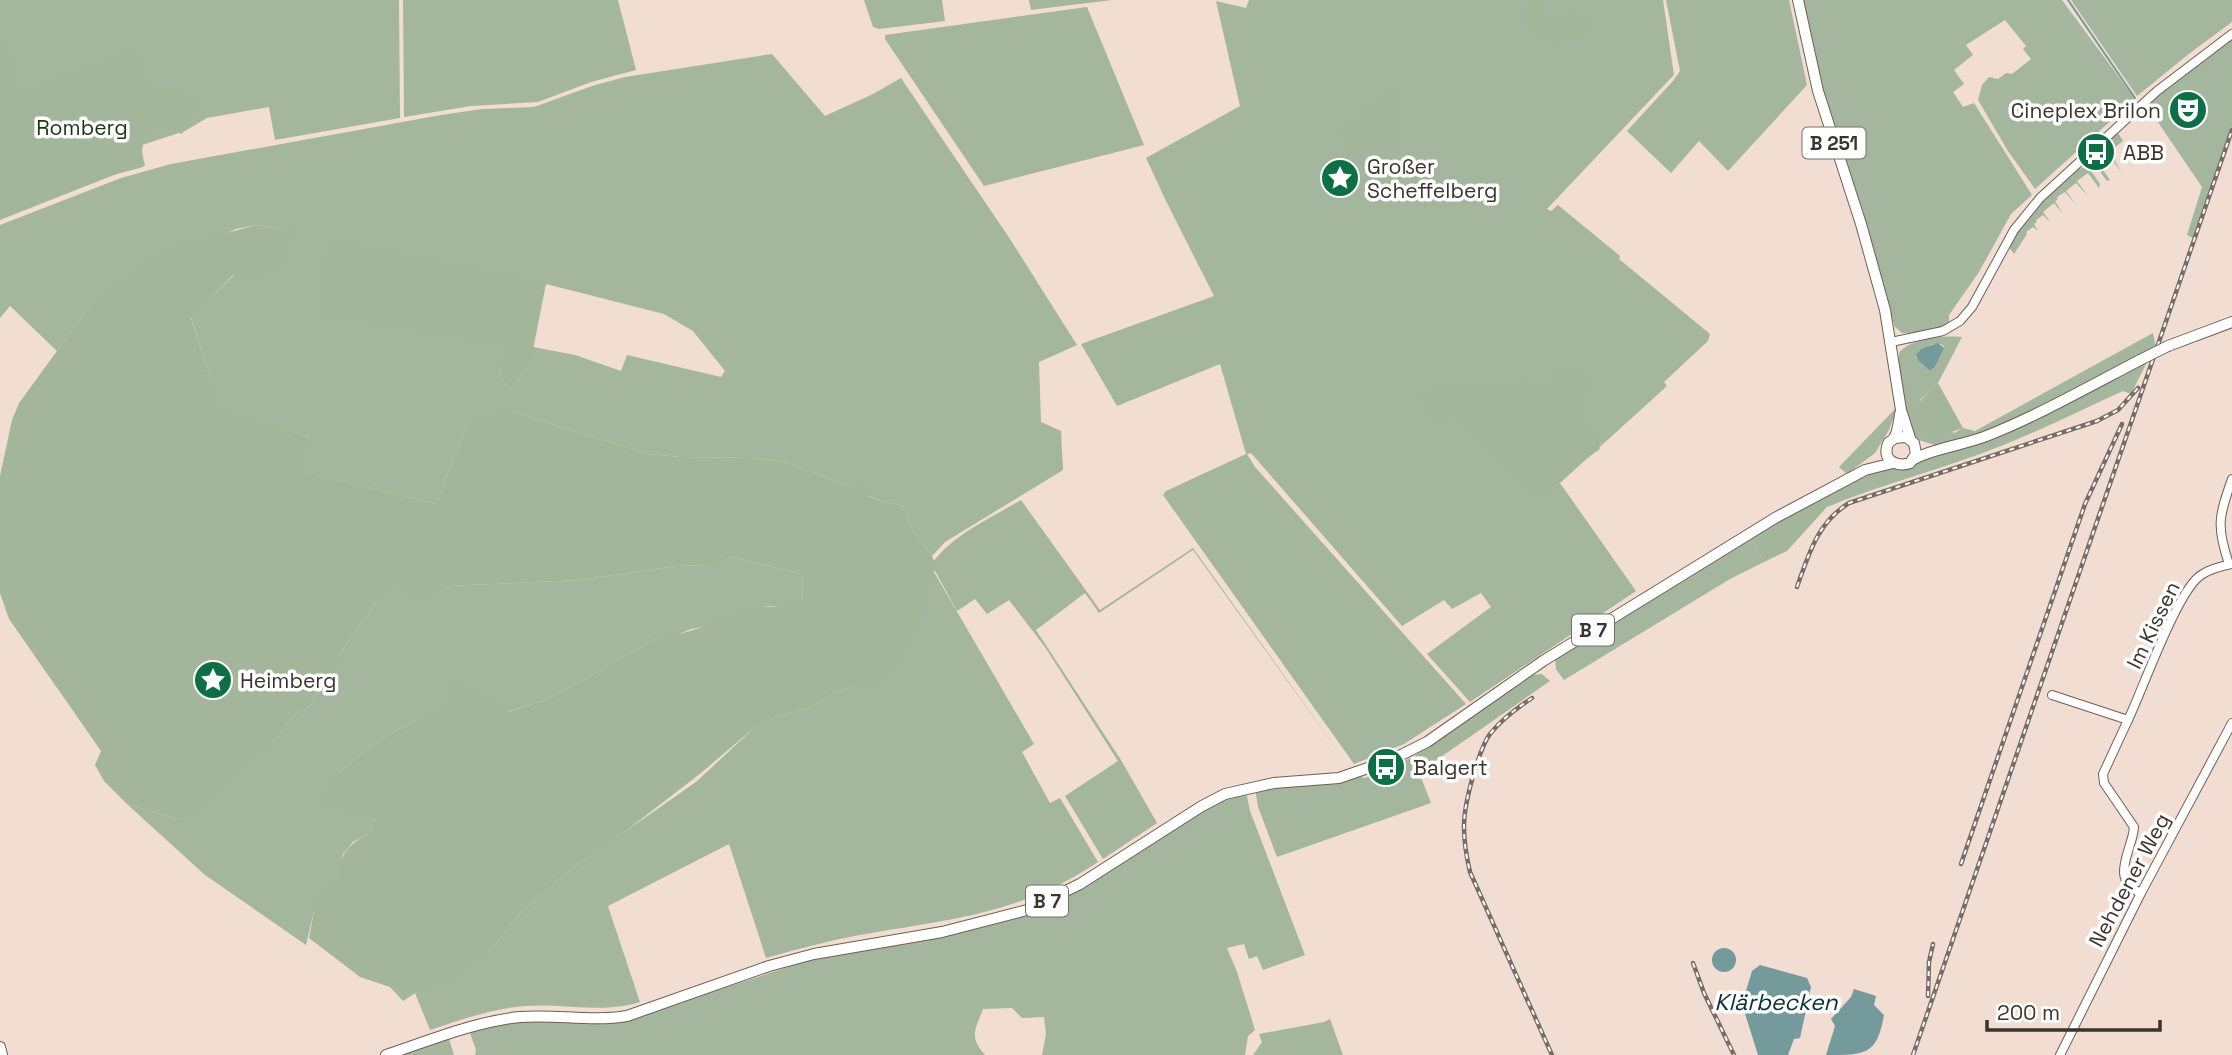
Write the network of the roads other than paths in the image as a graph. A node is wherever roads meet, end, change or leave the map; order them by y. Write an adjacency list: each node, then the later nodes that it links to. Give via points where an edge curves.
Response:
1 (1798, 0): 4 (main road, B 251, via 1818,91 1867,244)
2 (2232, 34): 4 (street, via 2158,91 2040,198 2014,230 1960,321 1939,332)
3 (2232, 323): 9 (main road, B 7, bridge, via 2168,346 2018,423)
4 (1891, 342): 5 (main road, B 251)
5 (1901, 411): 6 (main road, B 251); 7 (main road, B 251)
6 (1894, 438): 7 (main road); 8 (main road, B 7)
7 (1912, 441): 9 (main road); 10 (main road, via 1916,450)
8 (1887, 449): 11 (main road); 12 (main road, B 7)
9 (1937, 450): 10 (main road, B 7)
10 (1912, 460): 11 (main road, B 7, via 1903,465)
11 (1893, 463): 12 (main road, B 7)
12 (1865, 470): 21 (main road, B 7, via 1788,510 1555,653 1408,753 1339,778 1274,783 1225,794 1080,884 1027,910 942,932 814,954 627,1016 500,1020)
13 (2232, 479): 14 (street, Im Kissen, via 2219,529)
14 (2230, 564): 16 (street, Im Kissen, via 2200,575 2190,585)
15 (2052, 695): 16 (street)
16 (2128, 720): 18 (street, Im Kissen, via 2103,774 2104,783 2134,827 2125,853 2125,879 2128,886)
17 (2232, 723): 18 (street, Nehdener Weg)
18 (2141, 892): 22 (street, Nehdener Weg)
19 (0, 1047): 20 (main road)
20 (2, 1055)
21 (386, 1055)
22 (2060, 1055)

